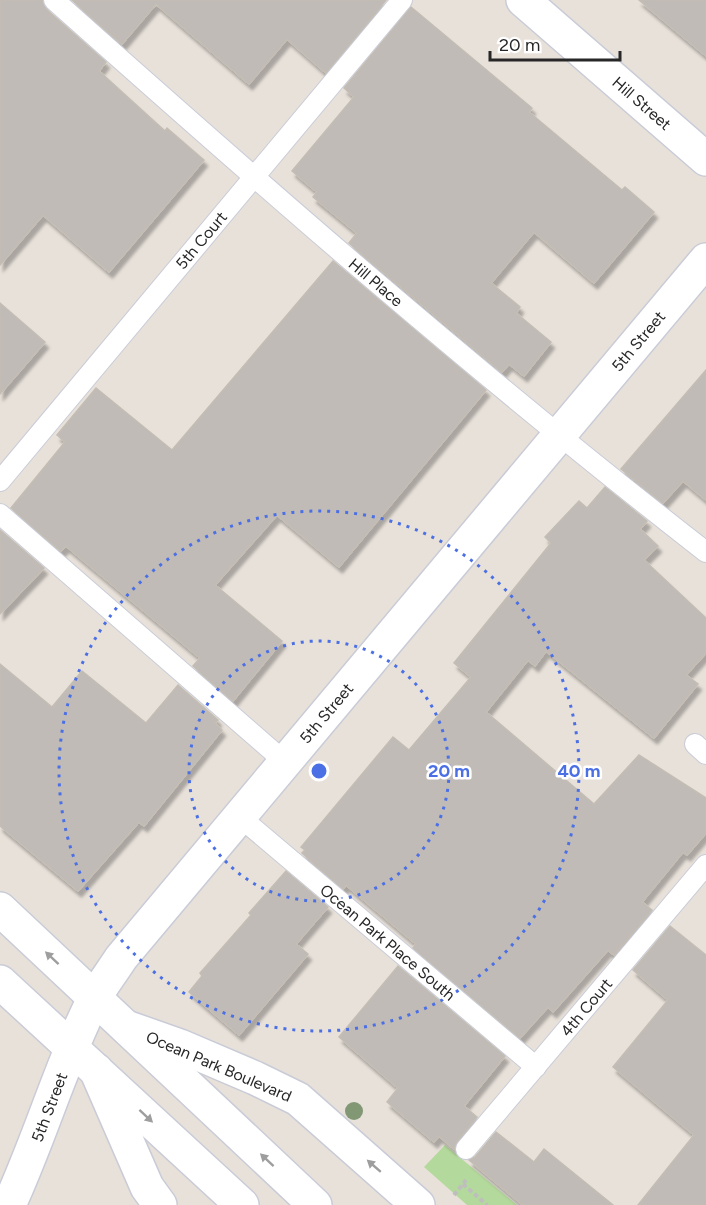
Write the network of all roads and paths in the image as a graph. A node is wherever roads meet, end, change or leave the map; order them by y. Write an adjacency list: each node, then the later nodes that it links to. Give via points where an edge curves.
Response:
1 (54, 0): 5 (lane, Hill Place)
2 (402, 0): 5 (lane, 5th Court)
3 (524, 0): 4 (street, Hill Street)
4 (706, 159)
5 (253, 177): 7 (lane, Hill Place); 8 (lane, 5th Court)
6 (706, 260): 7 (street, 5th Street)
7 (559, 436): 10 (lane, Hill Place); 11 (street, 5th Street)
8 (0, 481)
9 (0, 514): 11 (lane)
10 (706, 552)
11 (285, 762): 12 (street, 5th Street)
12 (240, 817): 16 (street, 5th Street, via 121,958); 19 (lane, Ocean Park Place South)
13 (706, 865): 19 (lane, 4th Court)
14 (0, 909): 16 (street, Ocean Park Boulevard, one-way to 14)
15 (0, 982): 18 (street)
16 (94, 999): 17 (street, Ocean Park Boulevard); 18 (street, 5th Street)
17 (126, 1027): 26 (street, Ocean Park Boulevard, one-way to 17); 27 (street, Ocean Park Boulevard, one-way to 17, via 298,1099 180,1046)
18 (72, 1048): 20 (street); 23 (street, 5th Street)
19 (536, 1066): 21 (lane, 4th Court)
20 (96, 1070): 24 (street, via 147,1187); 25 (street, one-way to 25)
21 (466, 1149)
22 (463, 1184): 28 (path)
23 (9, 1205)
24 (160, 1205)
25 (242, 1205)
26 (315, 1205)
27 (418, 1205)
28 (487, 1205)

